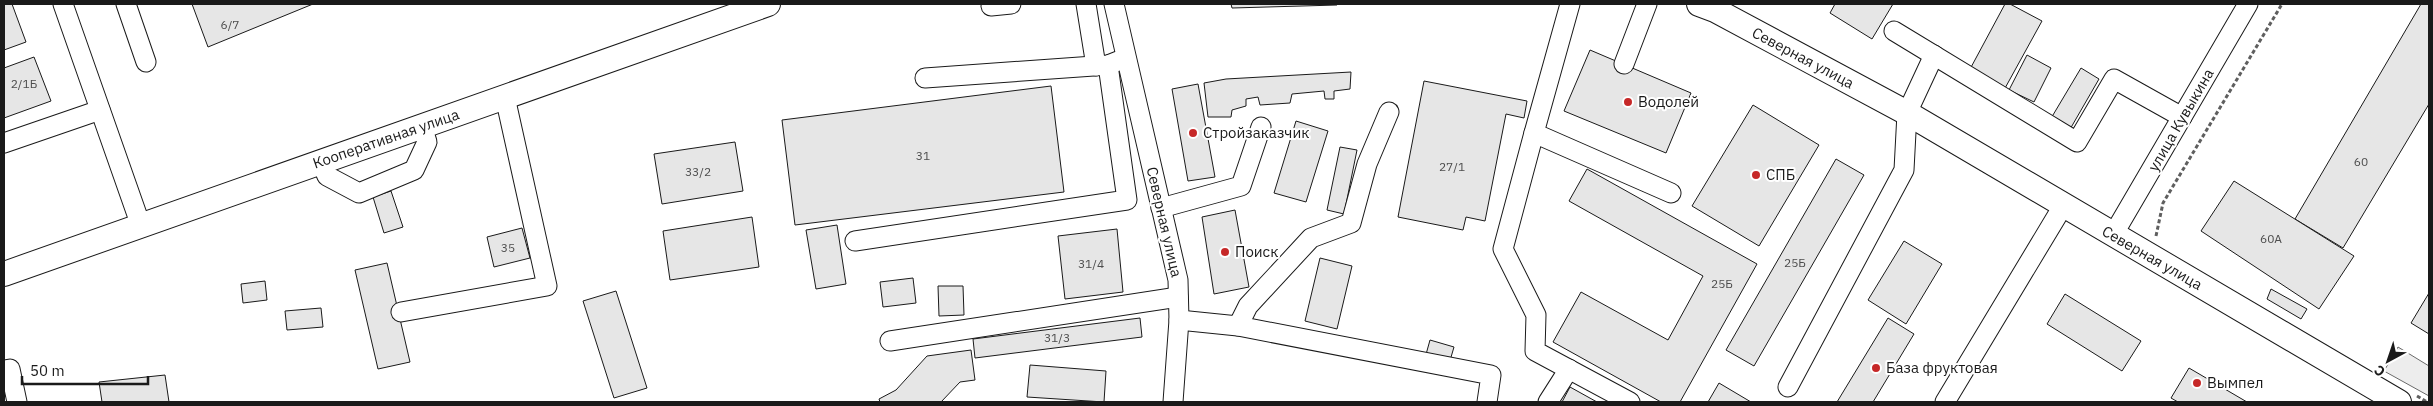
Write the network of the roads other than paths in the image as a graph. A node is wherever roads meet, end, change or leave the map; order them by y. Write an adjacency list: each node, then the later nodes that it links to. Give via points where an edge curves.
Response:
1 (63, 4): 20 (street)
2 (126, 4): 15 (street)
3 (768, 4): 19 (main road, Кооперативная улица)
4 (1011, 4): 11 (street)
5 (1086, 4): 17 (street)
6 (1114, 4): 14 (street, Северная улица)
7 (1570, 4): 26 (street)
8 (1647, 4): 16 (street)
9 (1699, 4): 22 (main road, Северная улица)
10 (2248, 4): 23 (street, улица Кувыкина)
11 (991, 6)
12 (1894, 31): 13 (street)
13 (1934, 55): 22 (street); 23 (street, via 2077,142 2114,79)
14 (1126, 57): 17 (street); 31 (street, Северная улица)
15 (146, 62)
16 (1624, 64)
17 (1102, 65): 18 (street); 34 (street, via 1127,200)
18 (925, 78)
19 (505, 97): 24 (main road, Кооперативная улица); 37 (street, via 547,286)
20 (100, 110): 27 (street); 32 (street)
21 (1389, 112): 39 (street, via 1367,164 1351,224 1311,238 1248,306)
22 (1907, 113): 30 (main road, Северная улица); 43 (street, via 1904,170)
23 (2182, 117): 33 (street, улица Кувыкина)
24 (422, 126): 28 (main road, Кооперативная улица); 28 (street, via 427,142 414,170 359,193 327,176)
25 (1260, 127): 31 (street, via 1241,186)
26 (1534, 132): 29 (street); 41 (street, via 1503,249 1536,315 1535,351)
27 (4, 143)
28 (321, 162): 32 (main road, Кооперативная улица)
29 (1671, 193)
30 (2063, 206): 33 (main road, Северная улица); 50 (street)
31 (1161, 208): 36 (street, Северная улица, via 1178,280)
32 (140, 226): 35 (main road, Кооперативная улица)
33 (2113, 235): 44 (main road, Северная улица)
34 (855, 241)
35 (4, 274)
36 (1178, 297): 38 (street, Северная улица); 40 (street)
37 (401, 312)
38 (1179, 320): 39 (street); 46 (street, Северная улица)
39 (1238, 326): 47 (street, via 1491,375)
40 (890, 341)
41 (1569, 369): 48 (street); 49 (street)
42 (4, 370): 45 (street, via 10,369)
43 (1788, 387)
44 (2407, 399)
45 (17, 402)
46 (1173, 402)
47 (1488, 402)
48 (1548, 402)
49 (1630, 402)
50 (1945, 402)

